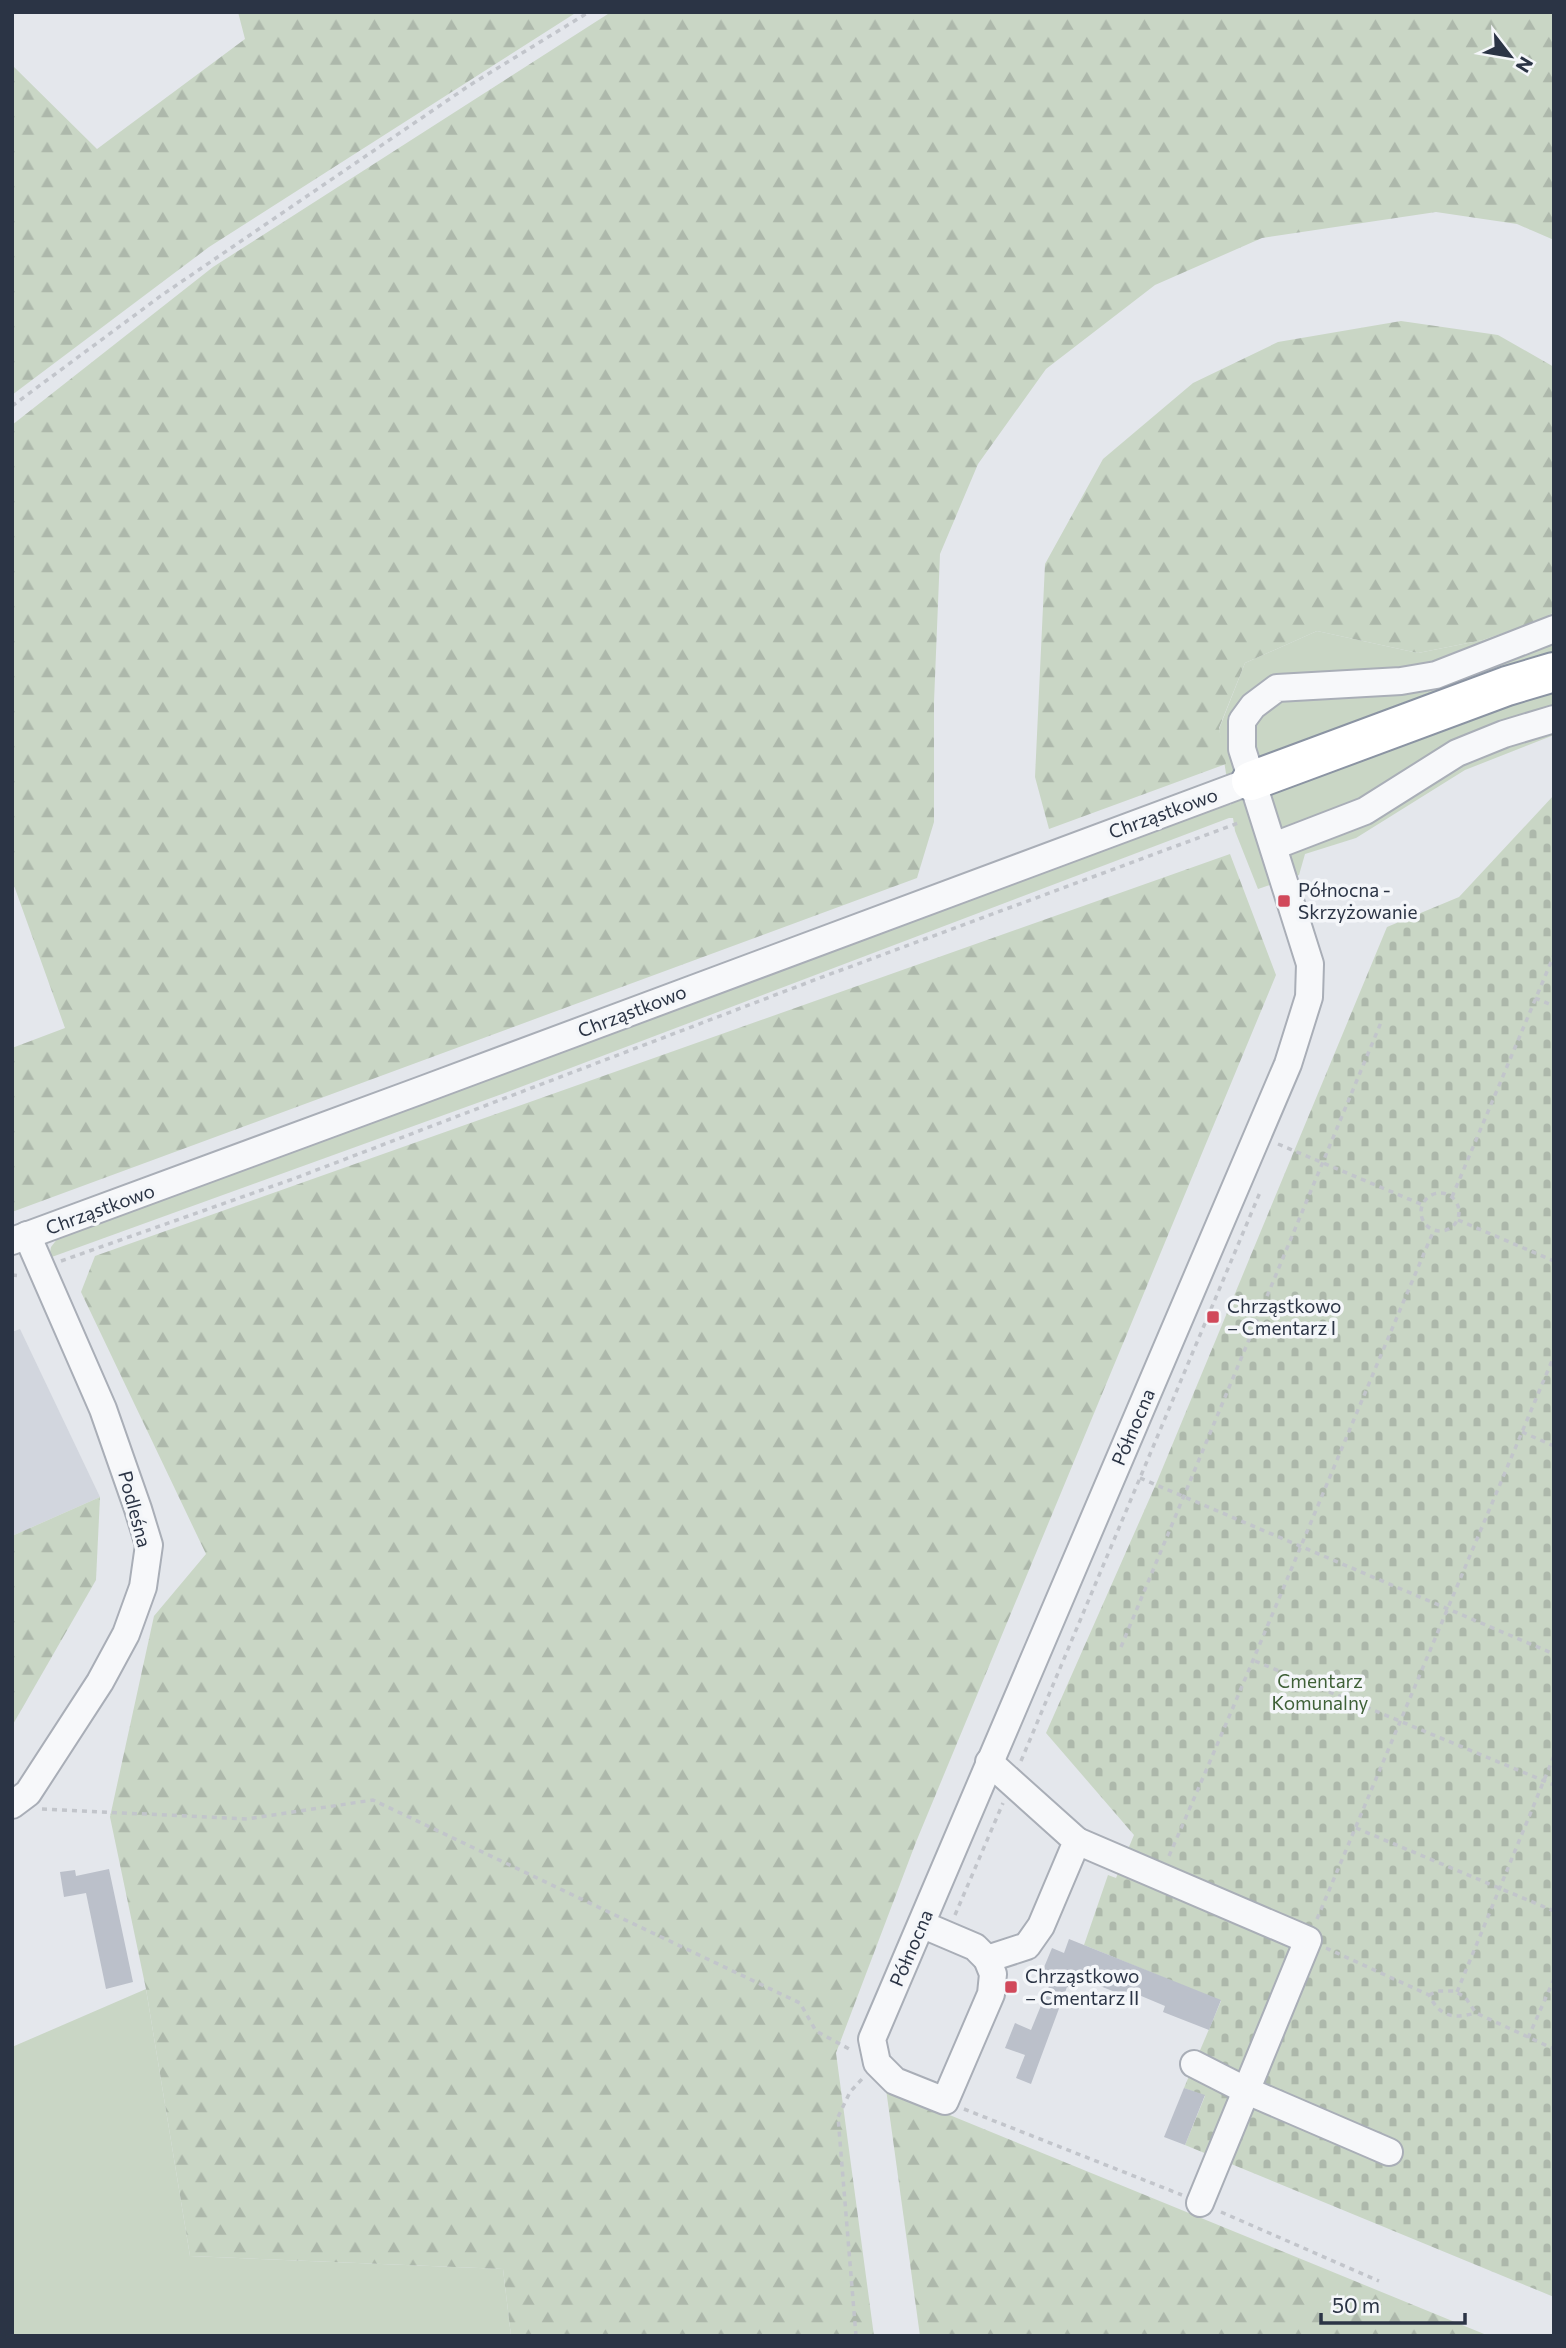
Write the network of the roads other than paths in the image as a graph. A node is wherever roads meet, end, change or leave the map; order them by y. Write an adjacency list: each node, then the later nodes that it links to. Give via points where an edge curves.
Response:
1 (1554, 629): 4 (street, Północna, via 1436,675 1277,688 1242,721 1242,749)
2 (1554, 672): 4 (highway)
3 (1554, 719): 5 (street, via 1457,753 1365,811)
4 (1251, 781): 5 (street, Północna); 6 (street, Chrząstkowo)
5 (1274, 846): 7 (street, Północna, via 1310,964 1309,997 1288,1064)
6 (20, 1238): 8 (street, Podleśna, via 40,1268 103,1409 149,1545 143,1587 126,1634 28,1793)
7 (989, 1762): 9 (street); 10 (street, Północna)
8 (12, 1805)
9 (1077, 1841): 11 (street, via 1041,1926 1027,1946); 13 (street, via 1308,1940)
10 (920, 1924): 11 (street, via 975,1947); 11 (street, Północna, via 872,2039 877,2063 895,2081 946,2101 990,1994 993,1974)
11 (987, 1959)
12 (1194, 2064): 13 (street)
13 (1245, 2090): 14 (street); 15 (street)
14 (1389, 2152)
15 (1200, 2203)

